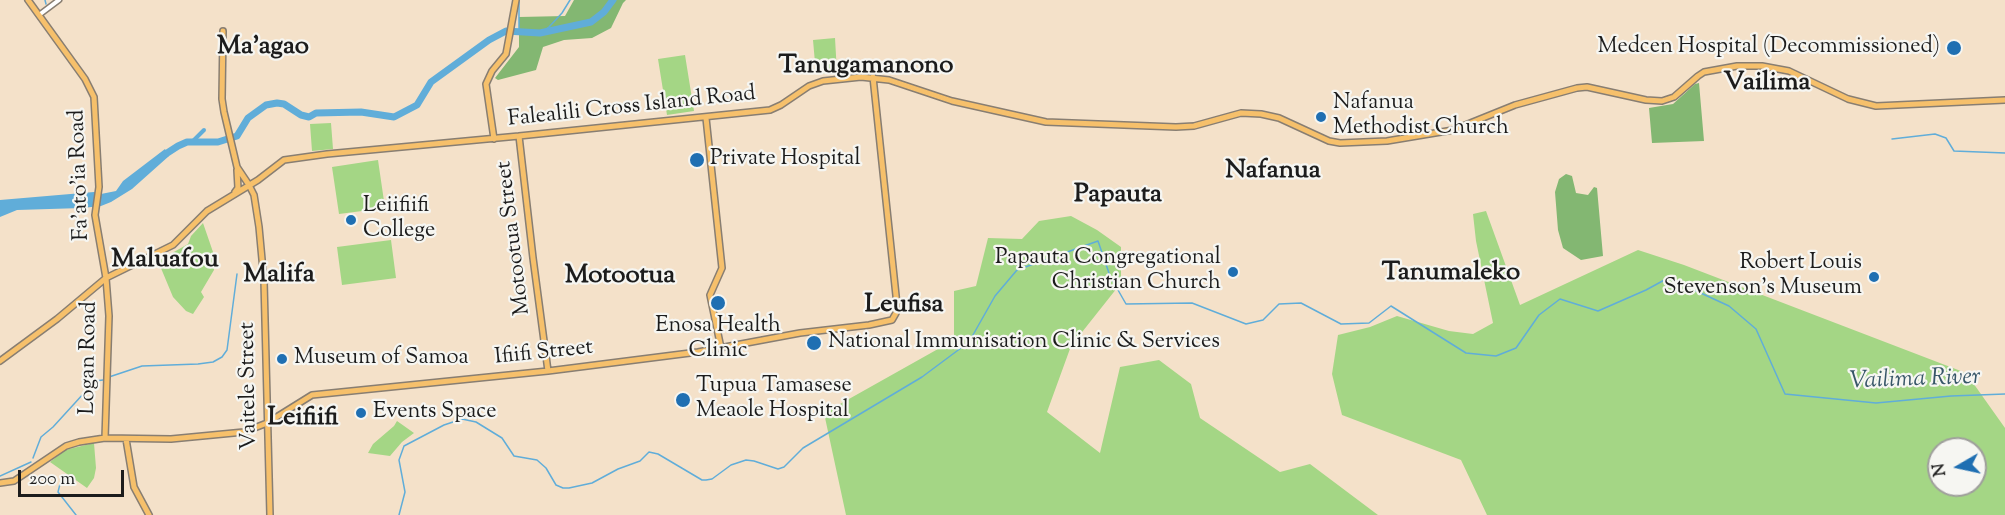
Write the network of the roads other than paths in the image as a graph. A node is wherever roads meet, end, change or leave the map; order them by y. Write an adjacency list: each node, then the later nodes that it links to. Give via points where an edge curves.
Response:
1 (28, 0): 4 (main road, Fa'ato'ia Road)
2 (59, 0): 4 (street)
3 (516, 0): 10 (main road, via 506,54 486,84)
4 (39, 15): 14 (main road, Fa'ato'ia Road, via 92,91 99,189 95,212)
5 (223, 31): 11 (main road, via 222,99)
6 (873, 78): 7 (main road, Falealili Cross Island Road, via 1046,122 1176,127 1248,113 1279,118 1341,143 1387,141 1453,130 1515,105 1577,88 1662,101 1674,97 1704,72 1737,66 1789,71 1848,99 1876,106); 8 (main road, Falealili Cross Island Road, via 823,81 770,110); 15 (main road, Ifiifi Street, via 897,305 894,317 878,323)
7 (2005, 100)
8 (706, 118): 9 (main road, Falealili Cross Island Road); 15 (main road, via 722,268 710,295)
9 (519, 136): 10 (main road, Falealili Cross Island Road); 17 (main road, Motootua Street)
10 (494, 139): 12 (main road, Falealili Cross Island Road, via 284,160)
11 (237, 167): 12 (main road, Vaitele Street); 13 (main road, via 238,188)
12 (249, 185): 13 (main road, Falealili Cross Island Road); 18 (main road, Vaitele Street, via 256,207 264,281)
13 (229, 196): 14 (main road, Falealili Cross Island Road, via 201,216 173,245)
14 (106, 279): 16 (main road, Falealili Cross Island Road); 19 (main road, Logan Road, via 109,316)
15 (721, 348): 17 (main road, Ifiifi Street)
16 (0, 361)
17 (548, 371): 18 (main road, Ifiifi Street, via 312,395)
18 (267, 423): 20 (main road, Ifiifi Street, via 243,432); 23 (main road, Vaitele Street)
19 (105, 438): 20 (main road, Ifiifi Street); 21 (main road, Ifiifi Street, via 66,446 14,481)
20 (126, 439): 22 (main road, via 134,487)
21 (0, 483)
22 (149, 515)
23 (270, 515)

